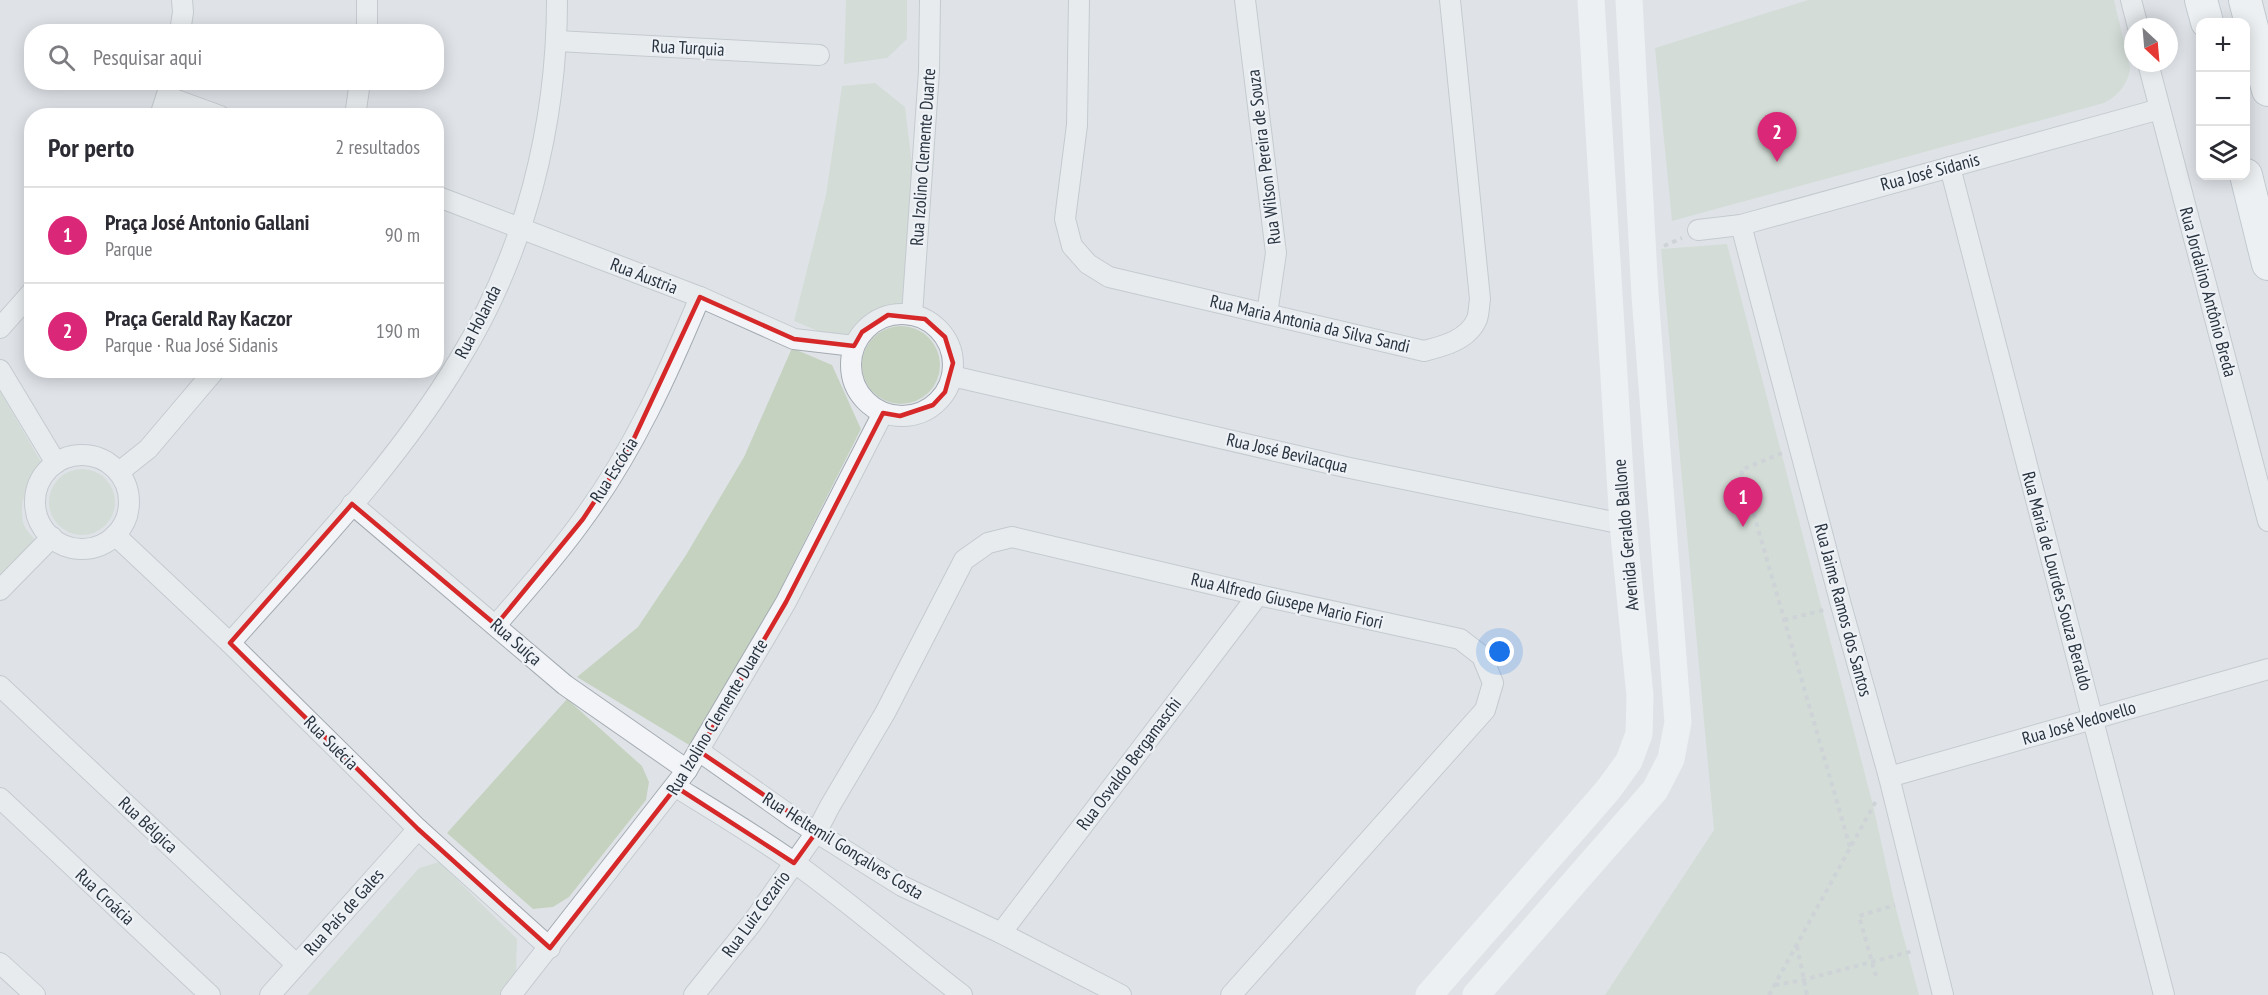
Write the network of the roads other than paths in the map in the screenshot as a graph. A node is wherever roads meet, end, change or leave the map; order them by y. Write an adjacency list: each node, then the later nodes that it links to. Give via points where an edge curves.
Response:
1 (182, 0): 15 (street)
2 (367, 0): 16 (street)
3 (557, 0): 17 (street, Rua Holanda)
4 (930, 0): 37 (street, Rua Izolino Clemente Duarte, via 929,71)
5 (1079, 0): 36 (street, Rua Maria Antonia da Silva Sandi, via 1077,125 1065,219 1072,246 1088,264 1109,277)
6 (1245, 0): 36 (street, Rua Wilson Pereira de Souza, via 1276,252)
7 (1450, 0): 36 (street, Rua Maria Antonia da Silva Sandi, via 1480,299 1477,319 1465,335 1447,346 1424,351)
8 (1591, 0): 48 (street, Avenida Geraldo Ballone)
9 (1629, 0): 79 (street, Avenida Geraldo Ballone, via 1643,251 1678,722 1671,759 1655,790)
10 (2131, 0): 13 (street)
11 (2201, 0): 14 (main road)
12 (2246, 0): 22 (main road)
13 (2136, 18)
14 (2206, 18)
15 (181, 24)
16 (367, 24)
17 (557, 41): 18 (street, Rua Turquia); 31 (street, Rua Holanda, via 550,109)
18 (819, 55)
19 (2150, 72): 26 (street, Rua Jordalino Antônio Breda)
20 (170, 90): 23 (street); 24 (street)
21 (359, 90): 25 (street)
22 (2268, 90)
23 (163, 108)
24 (205, 108)
25 (356, 108)
26 (2160, 109): 27 (street, Rua José Sidanis); 47 (street, Rua Jordalino Antônio Breda)
27 (1950, 167): 30 (street, Rua José Sidanis); 57 (street, Rua Maria de Lourdes Souza Beraldo)
28 (2247, 180): 33 (main road)
29 (444, 199): 31 (street, Rua Áustria)
30 (1741, 225): 32 (street, Rua José Sidanis); 60 (street, Rua Jaime Ramos dos Santos)
31 (520, 228): 34 (street, Rua Áustria); 46 (street, Rua Holanda, via 491,299 460,359 400,445)
32 (1698, 230)
33 (2268, 264)
34 (700, 297): 39 (street, Rua Áustria, via 794,339); 53 (street, Rua Escócia, via 629,449 583,519)
35 (24, 301): 38 (street)
36 (1267, 314)
37 (912, 315): 39 (street, via 888,315 874,322); 41 (street, via 936,327 945,337 951,349)
38 (0, 328)
39 (854, 346): 43 (street, via 850,362 858,393)
40 (0, 369): 44 (street)
41 (952, 376): 43 (street, via 933,405 900,416); 48 (street, Rua José Bevilacqua, via 1345,467)
42 (207, 378): 45 (street, via 148,449)
43 (883, 413): 58 (street, Rua Izolino Clemente Duarte, via 786,602)
44 (56, 463): 45 (street, via 68,457 96,457); 50 (street, via 41,479 35,499 39,520)
45 (119, 472): 49 (street, via 129,504)
46 (352, 504): 53 (street, Rua Suíça); 54 (street, Rua Holanda)
47 (2268, 521)
48 (1623, 524): 78 (street, Avenida Geraldo Ballone, via 1641,696 1639,734 1629,761)
49 (115, 535): 50 (street, via 90,548 63,545); 54 (street, Rua Suécia)
50 (52, 537): 51 (street)
51 (0, 590)
52 (1258, 595): 64 (street, Rua Alfredo Giusepe Mario Fiori, via 1012,537 988,543 964,560 885,713); 66 (street, Rua Osvaldo Bergamaschi); 77 (street, Rua Alfredo Giusepe Mario Fiori, via 1460,639 1482,656 1493,683 1485,710)
53 (496, 625): 59 (street, Rua Suíça, via 565,685)
54 (230, 643): 63 (street, Rua Suécia)
55 (2268, 669): 57 (street, Rua José Vedovello)
56 (0, 686): 69 (street, Rua Bélgica)
57 (2093, 719): 60 (street, Rua José Vedovello); 81 (street, Rua Maria de Lourdes Souza Beraldo)
58 (699, 751): 59 (street, Rua Izolino Clemente Duarte); 64 (street, Rua Heltemil Gonçalves Costa)
59 (687, 770): 61 (street, Rua Izolino Clemente Duarte)
60 (1890, 777): 80 (street, Rua Jaime Ramos dos Santos)
61 (676, 787): 65 (street); 67 (street, Rua Izolino Clemente Duarte)
62 (0, 798): 71 (street, Rua Croácia)
63 (418, 829): 67 (street, Rua Suécia); 69 (street, Rua País de Gales)
64 (817, 831): 65 (street, Rua Luiz Cezario); 66 (street, Rua Heltemil Gonçalves Costa, via 902,886)
65 (794, 862): 74 (street, Rua Luiz Cezario, via 752,923); 75 (street)
66 (1000, 933): 76 (street, Rua Heltemil Gonçalves Costa)
67 (550, 948): 73 (street, Rua Izolino Clemente Duarte)
68 (0, 963): 70 (street)
69 (296, 964): 72 (street, Rua País de Gales)
70 (35, 995)
71 (210, 995)
72 (270, 995)
73 (512, 995)
74 (694, 995)
75 (961, 995)
76 (1121, 995)
77 (1231, 995)
78 (1429, 995)
79 (1476, 995)
80 (1943, 995)
81 (2164, 995)

